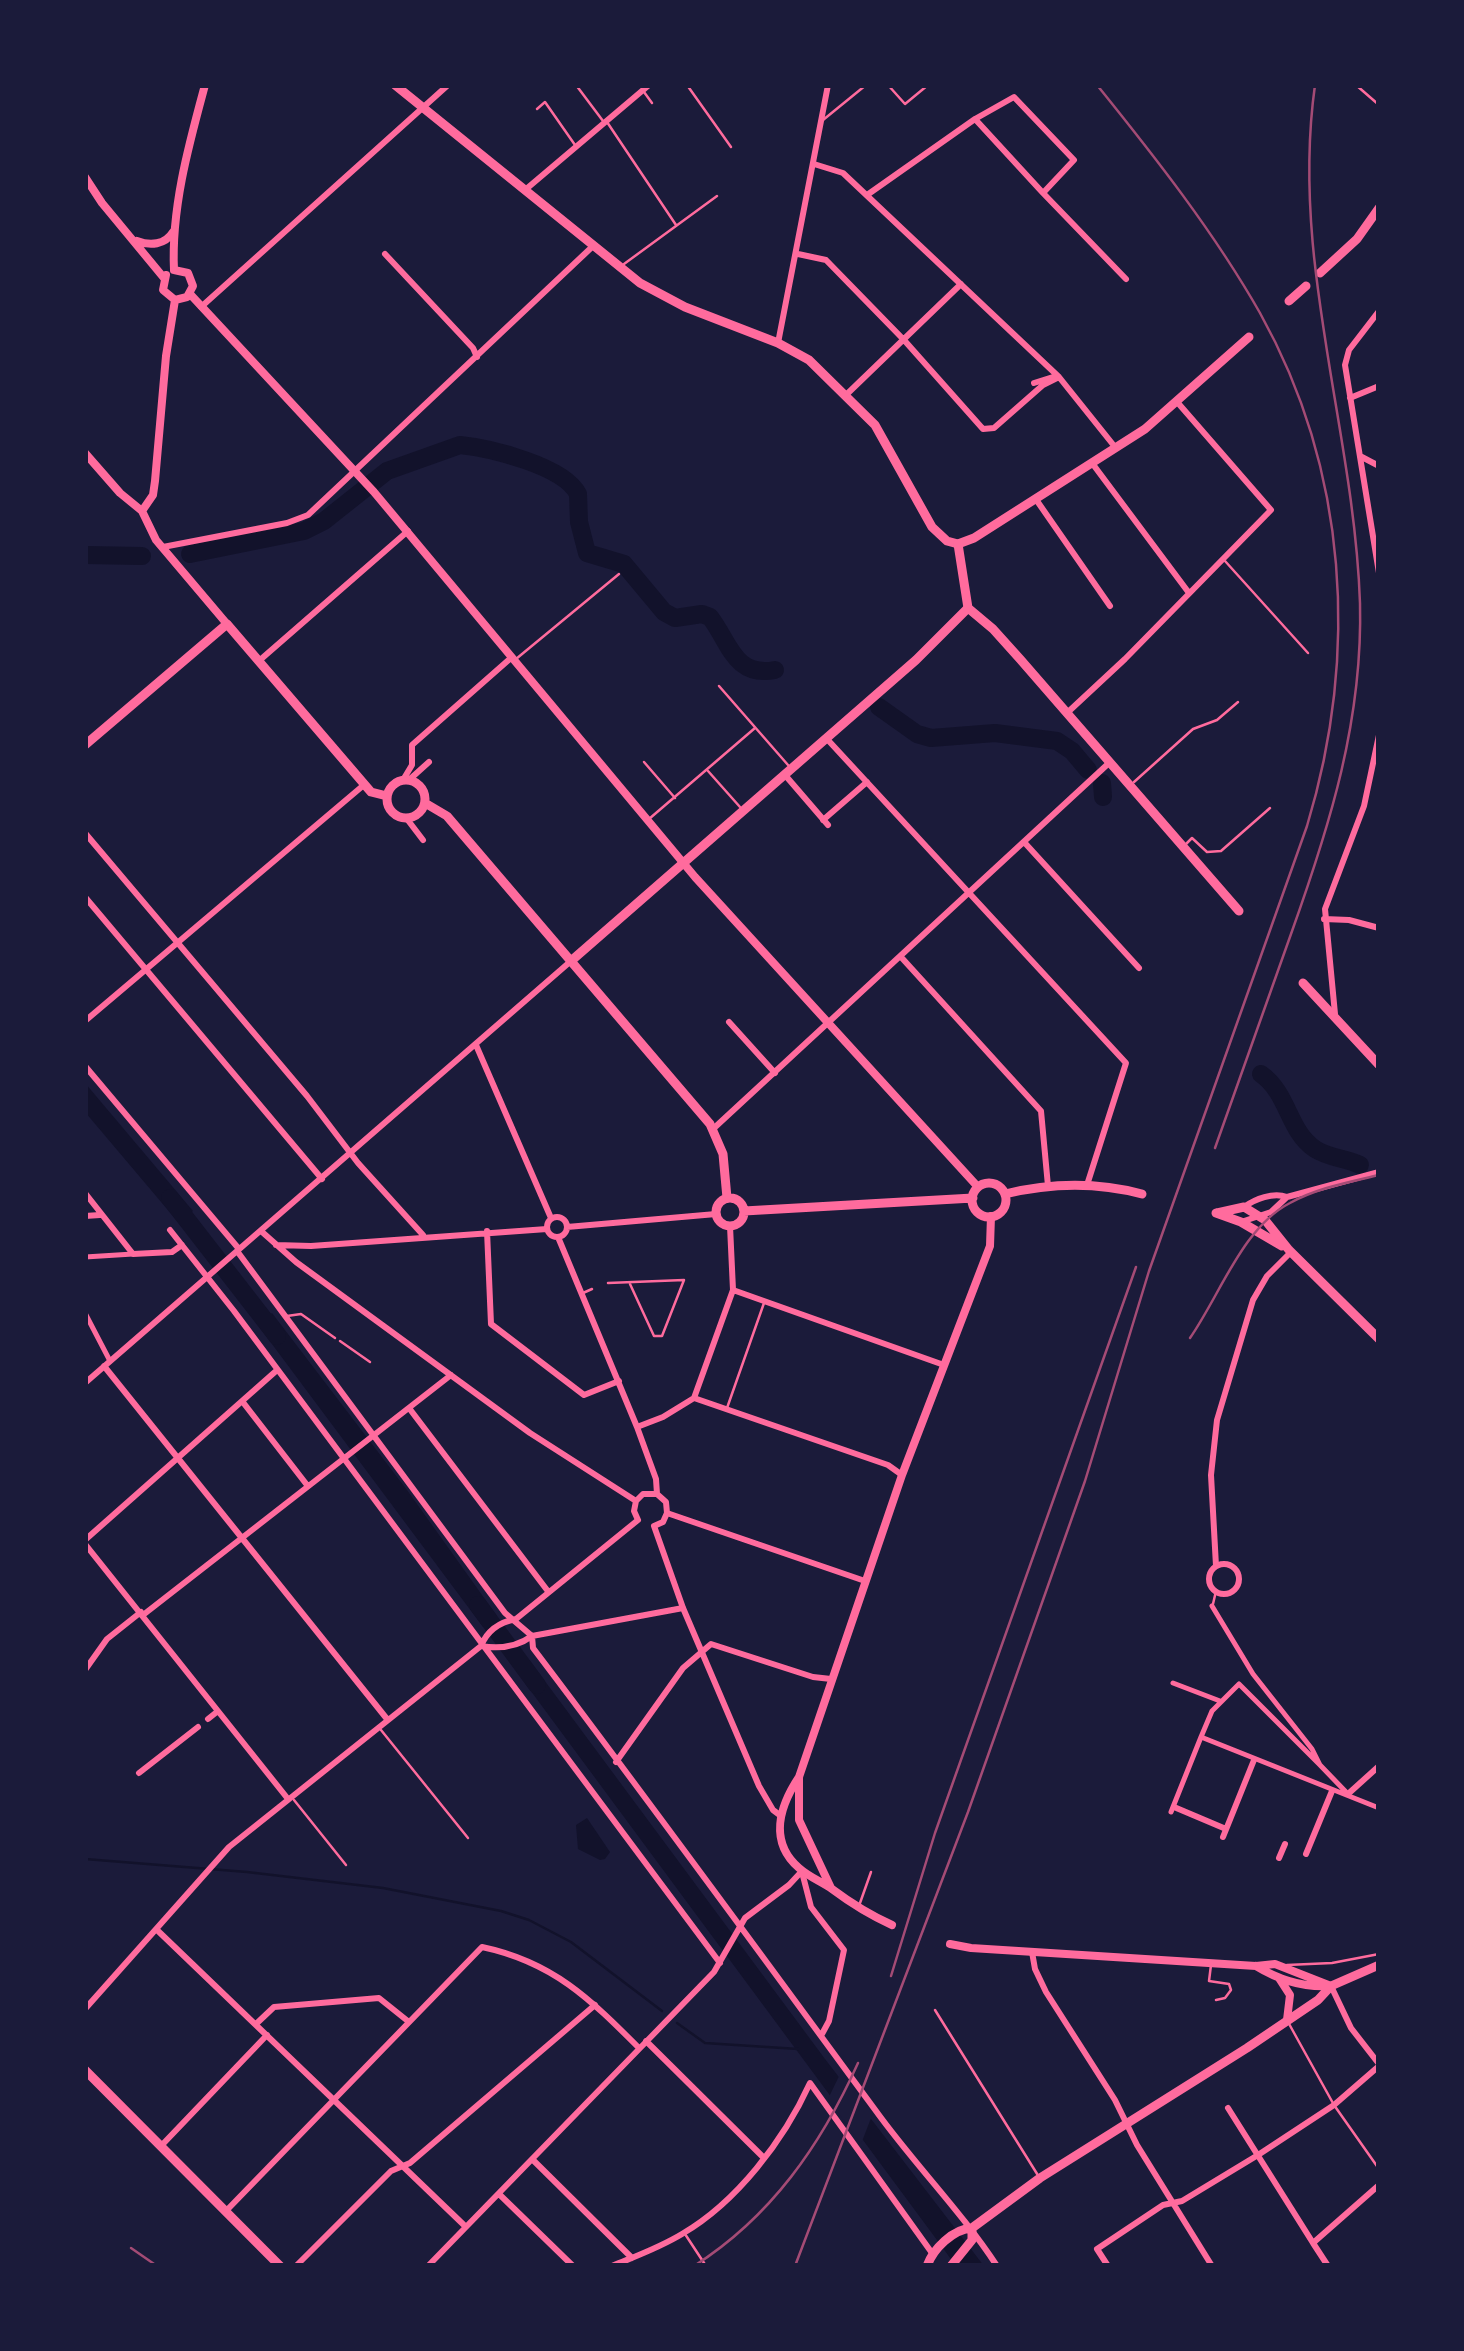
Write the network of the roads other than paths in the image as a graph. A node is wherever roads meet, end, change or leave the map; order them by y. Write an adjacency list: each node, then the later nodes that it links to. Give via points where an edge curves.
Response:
1 (205, 85): 29 (street)
2 (394, 85): 14 (main road)
3 (448, 85): 14 (street)
4 (576, 85): 18 (lane)
5 (687, 85): 20 (lane)
6 (828, 85): 17 (street)
7 (866, 85): 17 (lane)
8 (888, 85): 9 (lane, via 905,104)
9 (928, 85)
10 (1356, 85): 13 (lane)
11 (641, 90): 12 (lane); 18 (street)
12 (652, 103)
13 (1379, 104)
14 (420, 107): 23 (main road); 44 (street)
15 (537, 108): 19 (lane, via 546,102)
16 (975, 119): 24 (street); 24 (street, via 1014,97 1074,160); 25 (street)
17 (822, 121): 21 (street)
18 (605, 122): 19 (street); 28 (lane)
19 (575, 145): 23 (street)
20 (731, 147)
21 (814, 164): 25 (street, via 844,173); 33 (street)
22 (85, 177): 30 (street)
23 (524, 191): 31 (main road)
24 (1043, 193): 38 (street)
25 (867, 195): 39 (street)
26 (717, 196): 28 (lane)
27 (1379, 208): 36 (main road)
28 (676, 225): 34 (lane)
29 (175, 228): 30 (street, via 164,242); 35 (street)
30 (133, 239): 37 (street)
31 (592, 247): 34 (main road); 49 (street)
32 (385, 254): 49 (street)
33 (798, 254): 47 (street, via 826,260); 48 (street)
34 (618, 268): 48 (main road, via 684,307)
35 (174, 270): 37 (street); 41 (street, via 191,276)
36 (1320, 273)
37 (164, 278): 42 (street, via 164,290)
38 (1126, 280)
39 (961, 284): 47 (street); 50 (street)
40 (1306, 286): 43 (main road)
41 (190, 294): 42 (street); 44 (street)
42 (176, 300): 63 (street, via 153,495)
43 (1289, 301)
44 (201, 307): 61 (street)
45 (1379, 311): 54 (street, via 1346,358)
46 (1249, 337): 55 (main road)
47 (904, 340): 50 (street, via 986,430); 53 (street)
48 (778, 343): 53 (main road)
49 (477, 356): 61 (street)
50 (1059, 377): 51 (street); 56 (street)
51 (1034, 383)
52 (1379, 386): 54 (street)
53 (847, 394): 66 (main road, via 883,436 932,527)
54 (1350, 398): 58 (street)
55 (1178, 402): 56 (main road); 68 (street, via 1270,510)
56 (1115, 447): 59 (main road)
57 (85, 453): 63 (street)
58 (1360, 456): 60 (street); 64 (street)
59 (1091, 462): 62 (main road); 71 (street)
60 (1379, 466)
61 (356, 472): 65 (street); 67 (street, via 299,520)
62 (1035, 498): 66 (main road); 72 (street)
63 (142, 511): 67 (street)
64 (1376, 526): 70 (street)
65 (408, 531): 76 (street); 77 (street)
66 (958, 544): 73 (main road)
67 (163, 547): 74 (street)
68 (1224, 560): 71 (street); 75 (lane)
69 (618, 574): 76 (lane)
70 (1379, 574)
71 (1190, 594): 80 (street)
72 (1110, 606)
73 (968, 608): 80 (main road); 83 (main road)
74 (228, 624): 77 (main road); 84 (main road)
75 (1308, 653)
76 (514, 658): 90 (street, via 412,744); 102 (street)
77 (260, 660): 92 (main road)
78 (719, 686): 81 (lane)
79 (1238, 702): 93 (lane, via 1193,729)
80 (1066, 714): 87 (main road)
81 (755, 728): 88 (lane); 89 (lane)
82 (1379, 736): 94 (street)
83 (827, 739): 89 (main road); 91 (street)
84 (85, 745)
85 (429, 762): 90 (street)
86 (644, 762): 97 (lane)
87 (1109, 763): 93 (main road); 105 (street)
88 (707, 770): 97 (lane); 100 (lane)
89 (788, 773): 91 (street, via 825,822); 100 (main road)
90 (406, 780): 96 (main road, via 392,785); 98 (main road, via 420,786)
91 (867, 782): 108 (street)
92 (364, 784): 96 (main road); 113 (street)
93 (1129, 786): 106 (main road)
94 (1370, 786): 95 (street); 111 (street)
95 (1379, 791)
96 (387, 796): 101 (main road, via 389,810)
97 (675, 798): 102 (lane)
98 (426, 803): 101 (main road); 115 (main road, via 447,816)
99 (1270, 808): 106 (lane, via 1221,851 1207,852 1192,838)
100 (744, 812): 107 (main road)
101 (408, 819): 104 (street)
102 (648, 820): 107 (street)
103 (85, 833): 113 (street)
104 (422, 840)
105 (1024, 842): 108 (street); 116 (street)
106 (1183, 847): 110 (main road)
107 (683, 864): 115 (main road); 122 (street)
108 (970, 893): 114 (street); 131 (street, via 1126,1063)
109 (86, 901): 117 (street)
110 (1239, 911)
111 (1324, 919): 112 (street); 119 (street)
112 (1379, 928)
113 (176, 941): 117 (street); 128 (street)
114 (900, 957): 122 (street); 132 (street, via 1041,1112)
115 (571, 961): 123 (street); 127 (main road)
116 (1139, 968)
117 (144, 969): 120 (street); 130 (street)
118 (1304, 984): 119 (main road)
119 (1335, 1017): 124 (main road)
120 (85, 1021)
121 (729, 1022): 126 (street)
122 (830, 1022): 126 (street); 133 (street)
123 (476, 1045): 128 (street); 146 (street)
124 (1379, 1065)
125 (85, 1066): 159 (street)
126 (775, 1074): 127 (street)
127 (714, 1129): 138 (main road)
128 (352, 1153): 130 (street); 154 (street)
129 (1379, 1172): 137 (street)
130 (322, 1179): 152 (street)
131 (1087, 1185): 132 (main road); 136 (main road)
132 (1048, 1186): 135 (main road)
133 (975, 1192): 135 (main road, via 993,1183); 140 (main road); 144 (main road, via 978,1212)
134 (85, 1193): 142 (street)
135 (1005, 1194): 144 (main road, via 1004,1208)
136 (1142, 1194)
137 (1286, 1197): 139 (street); 145 (street)
138 (728, 1198): 140 (main road); 141 (main road)
139 (1244, 1207): 145 (main road); 147 (main road, via 1214,1213)
140 (744, 1211): 148 (main road)
141 (716, 1214): 148 (main road); 149 (street)
142 (102, 1215): 143 (street); 160 (street)
143 (85, 1216)
144 (991, 1216): 174 (street, via 990,1246)
145 (1260, 1217): 147 (street); 158 (main road)
146 (551, 1218): 149 (street, via 563,1219); 150 (street)
147 (1240, 1222): 158 (main road)
148 (730, 1226): 166 (street)
149 (567, 1227): 155 (street)
150 (547, 1228): 153 (street); 155 (street)
151 (170, 1230): 156 (street)
152 (260, 1231): 157 (street); 159 (street)
153 (488, 1231): 154 (street); 177 (street, via 492,1324 584,1395)
154 (423, 1236): 157 (street)
155 (558, 1237): 167 (street)
156 (182, 1244): 160 (street, via 172,1252); 162 (street)
157 (275, 1245): 176 (street)
158 (1290, 1251): 171 (main road); 196 (street, via 1260,1286 1221,1406 1212,1476)
159 (236, 1252): 162 (street); 170 (street)
160 (133, 1254): 161 (street)
161 (85, 1257)
162 (211, 1274): 173 (street); 175 (street)
163 (608, 1283): 164 (lane)
164 (630, 1284): 164 (lane, via 684,1280 662,1336 654,1336)
165 (592, 1290): 167 (lane)
166 (732, 1290): 168 (street); 179 (street)
167 (581, 1293): 177 (street)
168 (764, 1301): 174 (street); 182 (lane)
169 (85, 1313): 173 (street)
170 (286, 1316): 172 (lane, via 301,1314); 184 (street)
171 (1379, 1338)
172 (370, 1362)
173 (107, 1363): 178 (street); 185 (street)
174 (944, 1365): 187 (street)
175 (276, 1371): 180 (street); 186 (street)
176 (451, 1374): 181 (street); 190 (street)
177 (618, 1381): 183 (street)
178 (85, 1383)
179 (694, 1398): 182 (street); 183 (street)
180 (242, 1401): 185 (street); 188 (street)
181 (410, 1408): 184 (street); 198 (street)
182 (726, 1410): 187 (street)
183 (633, 1425): 189 (street)
184 (370, 1438): 186 (street); 203 (street)
185 (178, 1457): 194 (street); 195 (street)
186 (342, 1458): 188 (street); 205 (street)
187 (902, 1475): 197 (street)
188 (308, 1484): 194 (street)
189 (657, 1494): 190 (street); 191 (street)
190 (636, 1500): 192 (street)
191 (667, 1513): 193 (street); 197 (street)
192 (638, 1520): 193 (street); 198 (street)
193 (654, 1526): 201 (street)
194 (242, 1537): 202 (street); 213 (street)
195 (85, 1542): 202 (street)
196 (1216, 1566): 199 (street, via 1209,1578); 199 (street, via 1233,1568 1238,1580 1232,1591)
197 (865, 1581): 208 (street)
198 (548, 1591): 203 (street)
199 (1216, 1591): 200 (lane)
200 (1212, 1606): 219 (street)
201 (683, 1608): 204 (street); 206 (street)
202 (142, 1614): 207 (street, via 107,1639); 211 (street)
203 (516, 1619): 204 (street); 205 (street, via 503,1622)
204 (532, 1636): 205 (street, via 519,1644); 218 (street, via 533,1648)
205 (481, 1646): 213 (street); 246 (street)
206 (701, 1651): 208 (street, via 715,1644); 218 (street); 228 (street, via 759,1786)
207 (85, 1670)
208 (830, 1679): 222 (street)
209 (1173, 1683): 210 (street)
210 (1220, 1701): 216 (street); 219 (street, via 1239,1684)
211 (218, 1711): 212 (street); 225 (street)
212 (208, 1719)
213 (387, 1719): 214 (street)
214 (378, 1726): 225 (street); 230 (lane)
215 (198, 1727): 221 (street)
216 (1201, 1737): 217 (street); 227 (street)
217 (1254, 1760): 223 (street); 227 (street, via 1224,1833)
218 (616, 1762): 242 (street)
219 (1320, 1765): 224 (street)
220 (1379, 1766): 224 (street)
221 (140, 1773)
222 (799, 1777): 228 (street); 229 (street)
223 (1332, 1791): 224 (street); 233 (street)
224 (1348, 1794): 226 (street)
225 (290, 1798): 235 (lane); 241 (street, via 218,1859)
226 (1379, 1808)
227 (1172, 1809)
228 (781, 1816): 229 (street); 236 (street, via 782,1846)
229 (799, 1820): 232 (street)
230 (468, 1838)
231 (1284, 1844): 234 (street)
232 (812, 1853): 236 (street); 238 (street)
233 (1306, 1854)
234 (1279, 1858)
235 (346, 1865)
236 (802, 1871): 238 (street); 242 (street, via 745,1918); 260 (street, via 812,1906 844,1950)
237 (870, 1872): 239 (lane)
238 (831, 1888): 239 (street)
239 (858, 1909): 240 (street)
240 (892, 1926)
241 (156, 1930): 255 (street); 259 (street)
242 (739, 1931): 246 (street); 260 (street)
243 (950, 1944): 244 (street)
244 (1032, 1952): 247 (street); 269 (street, via 1046,1992)
245 (1379, 1954): 250 (lane)
246 (721, 1961): 262 (street)
247 (1211, 1963): 249 (street); 253 (lane, via 1209,1982 1231,1990)
248 (1379, 1965): 252 (main road)
249 (1256, 1966): 250 (street); 251 (street)
250 (1281, 1966): 252 (street)
251 (1279, 1978): 252 (street, via 1310,1988); 257 (street, via 1290,1996)
252 (1331, 1986): 257 (main road); 264 (street)
253 (1216, 2000)
254 (596, 2005): 258 (street, via 531,1960 482,1948); 263 (street); 274 (street)
255 (85, 2009)
256 (935, 2010): 276 (lane)
257 (1287, 2020): 267 (lane); 269 (main road)
258 (410, 2022): 259 (street, via 379,1998 274,2007); 266 (street)
259 (256, 2024): 261 (street)
260 (822, 2034): 282 (street, via 896,2139)
261 (267, 2036): 266 (street); 270 (street)
262 (646, 2041): 263 (street); 272 (street)
263 (639, 2048): 273 (street)
264 (1379, 2065): 267 (street)
265 (85, 2070): 270 (main road)
266 (332, 2100): 274 (street); 280 (street)
267 (1334, 2105): 271 (street); 275 (lane)
268 (1228, 2108): 271 (street)
269 (1126, 2124): 276 (main road); 279 (street)
270 (161, 2146): 280 (main road)
271 (1258, 2155): 279 (street); 284 (street)
272 (764, 2158): 283 (street); 285 (street, via 810,2083)
273 (532, 2159): 278 (street); 286 (street)
274 (401, 2165): 281 (street); 288 (street)
275 (1379, 2169)
276 (1040, 2178): 282 (main road)
277 (1379, 2185): 284 (street)
278 (499, 2194): 281 (street); 290 (street)
279 (1174, 2203): 296 (street, via 1097,2249); 297 (street)
280 (225, 2212): 287 (main road)
281 (466, 2227): 289 (street)
282 (972, 2228): 285 (main road); 294 (main road, via 971,2243); 295 (street)
283 (685, 2233): 286 (street); 292 (lane)
284 (1313, 2243): 298 (street)
285 (934, 2251): 293 (main road)
286 (632, 2258): 291 (street)
287 (280, 2266)
288 (296, 2266)
289 (428, 2266)
290 (572, 2266)
291 (612, 2266)
292 (706, 2266)
293 (927, 2266)
294 (951, 2266)
295 (996, 2266)
296 (1108, 2266)
297 (1212, 2266)
298 (1328, 2266)

